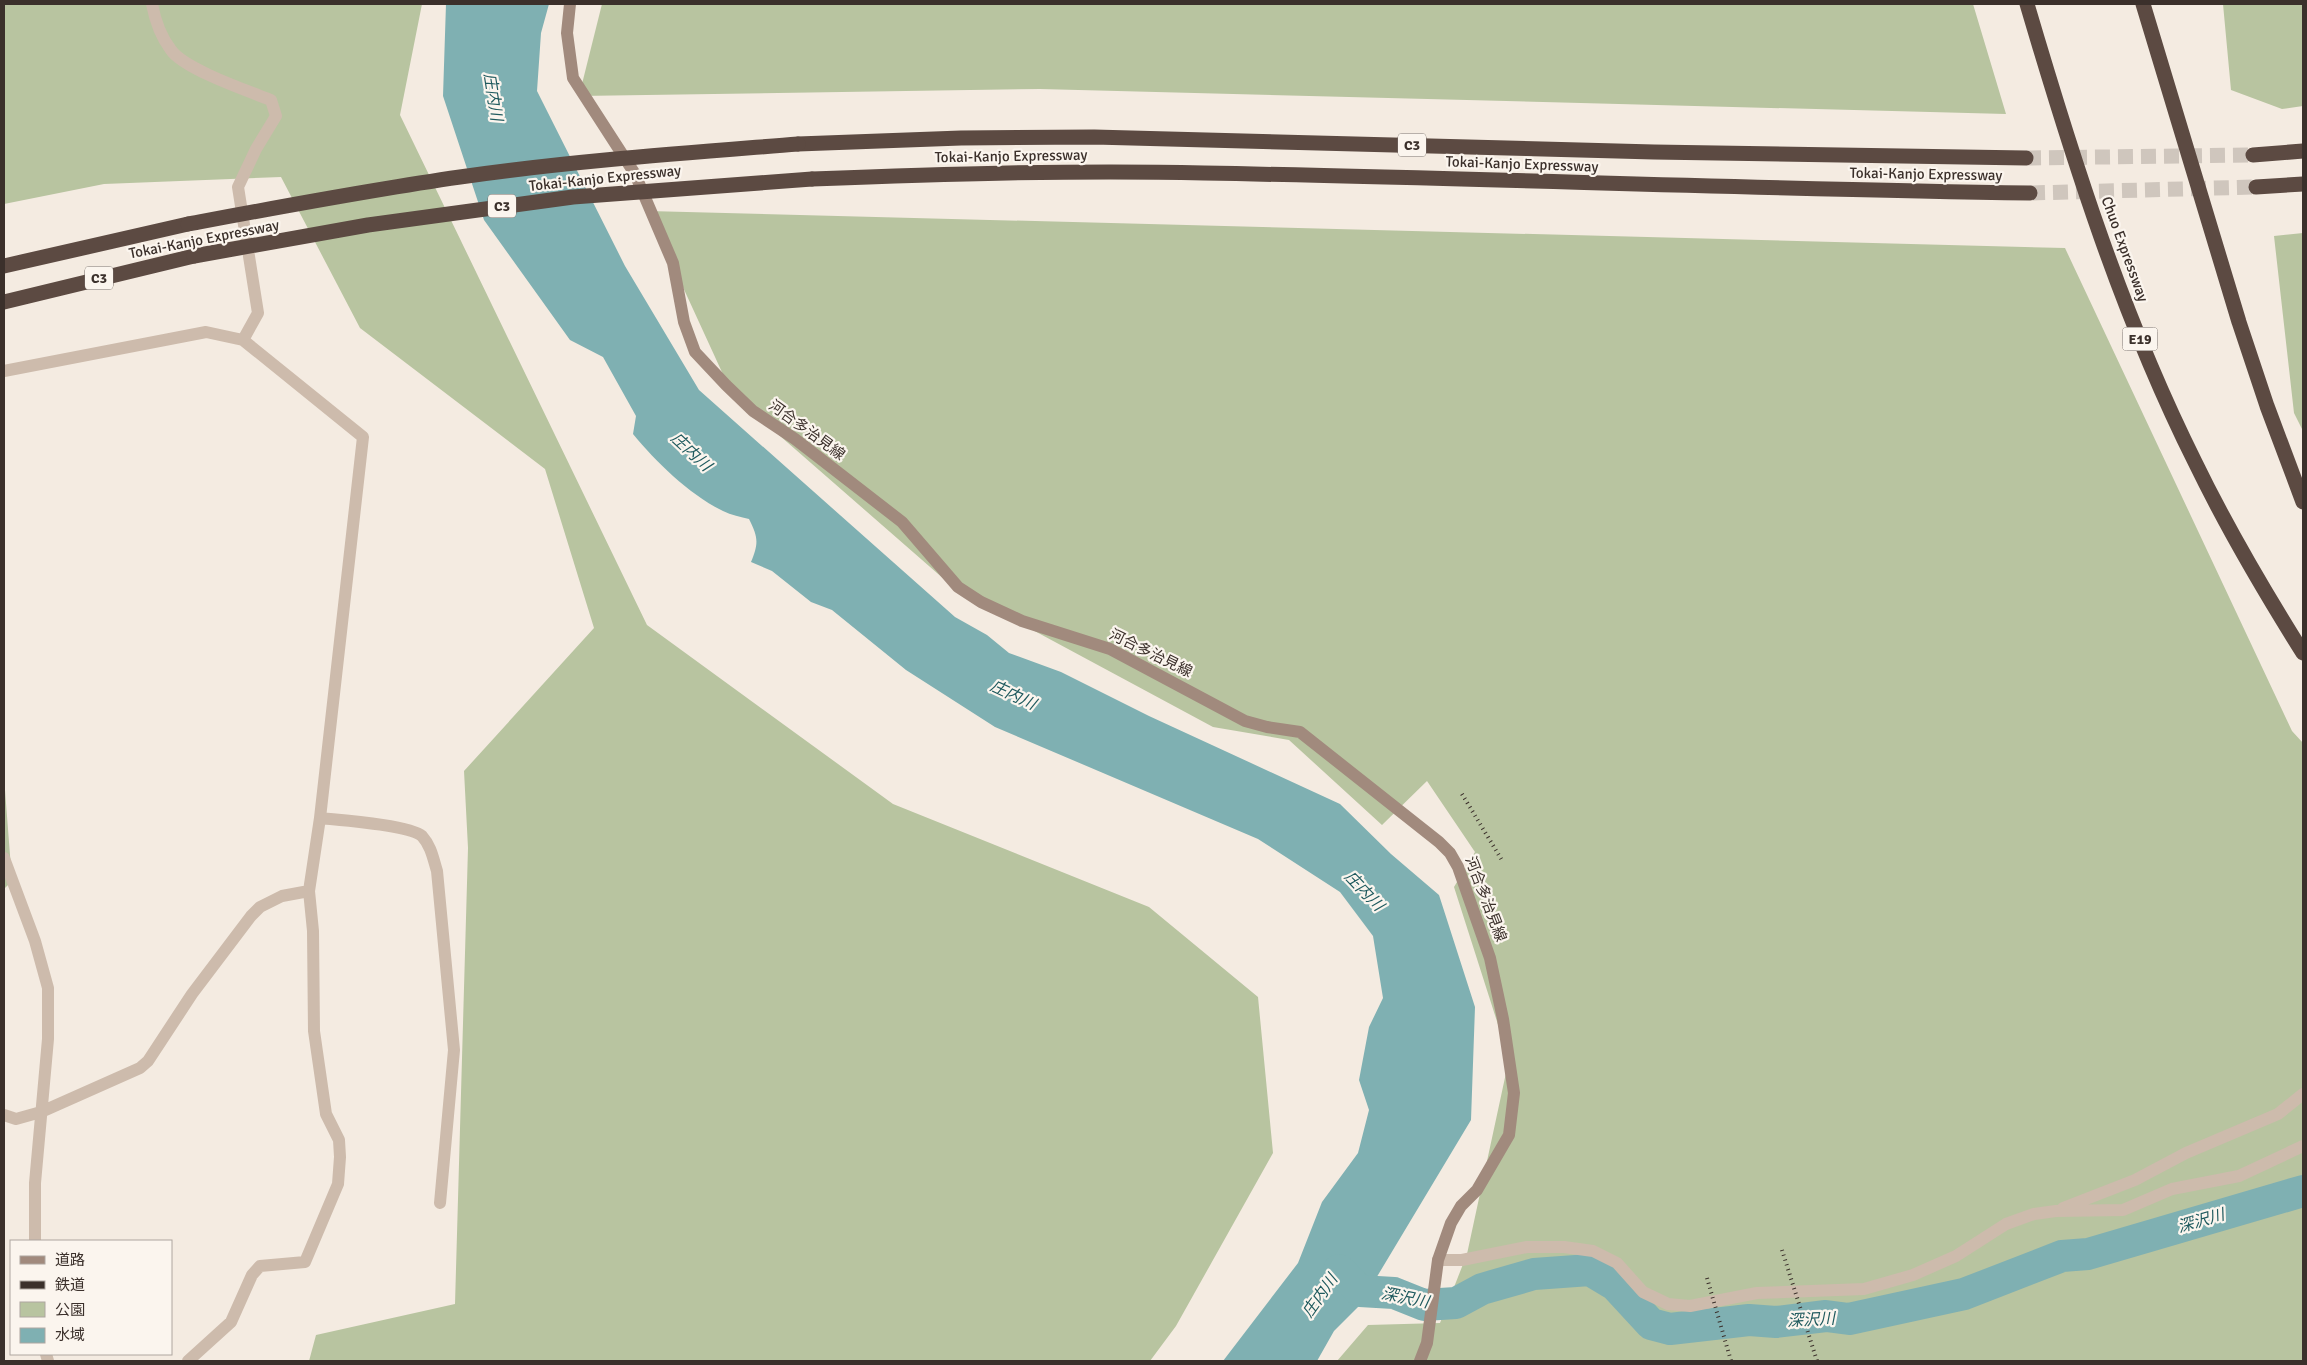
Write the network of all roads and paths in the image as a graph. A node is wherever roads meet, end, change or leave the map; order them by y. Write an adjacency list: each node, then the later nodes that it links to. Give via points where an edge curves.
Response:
1 (152, 4): 13 (street, via 172,52 202,72 271,100 276,116 238,187 258,313)
2 (570, 4): 27 (main road, 河合多治見線, via 567,33 573,78 635,174 673,263 684,322 696,352 726,385 753,411 795,439 902,522 958,587 981,602 1022,621 1110,649 1245,720 1300,732 1450,853 1490,958 1514,1093 1509,1135 1476,1190 1451,1223)
3 (2027, 4): 16 (highway, Chuo Expressway / E19, via 2092,212 2158,382 2234,538)
4 (2143, 4): 15 (highway, via 2239,322)
5 (2303, 151): 6 (highway)
6 (2254, 155)
7 (2026, 158): 11 (highway, Tokai-Kanjo Expressway / C3, bridge, via 1094,138 960,138 798,144 570,164 361,192 188,224)
8 (2303, 184): 9 (highway)
9 (2256, 187)
10 (2030, 193): 12 (highway, Tokai-Kanjo Expressway / C3, bridge, via 1203,173 969,174 812,179 564,198 368,225 194,256)
11 (4, 266)
12 (4, 302)
13 (243, 340): 14 (street, via 206,332); 17 (street, via 363,437)
14 (4, 371)
15 (2303, 502)
16 (2303, 653)
17 (320, 818): 19 (street); 24 (street, via 406,829 420,834 430,847 437,871 454,1050)
18 (4, 858): 21 (street, via 35,941 48,988 48,1039)
19 (309, 891): 21 (street, via 282,896 260,907 251,916 140,1068); 28 (street, via 314,931 314,1031 326,1114 338,1140 338,1184 305,1262 260,1266 252,1276 231,1322)
20 (2303, 1094): 25 (street, via 2278,1114 2186,1153 2135,1180)
21 (41, 1112): 22 (street, via 16,1119); 26 (street, via 35,1183)
22 (4, 1115)
23 (2303, 1146): 25 (street, via 2239,1176 2172,1189 2123,1210)
24 (440, 1203)
25 (2056, 1211): 27 (street, via 2034,1214 2006,1224 1956,1256 1913,1276 1864,1289 1757,1293 1690,1306 1668,1304 1643,1292 1617,1262 1593,1251 1527,1247 1462,1260)
26 (36, 1240)
27 (1438, 1260): 29 (main road, 河合多治見線, via 1428,1343)
28 (188, 1361)
29 (1420, 1361)

